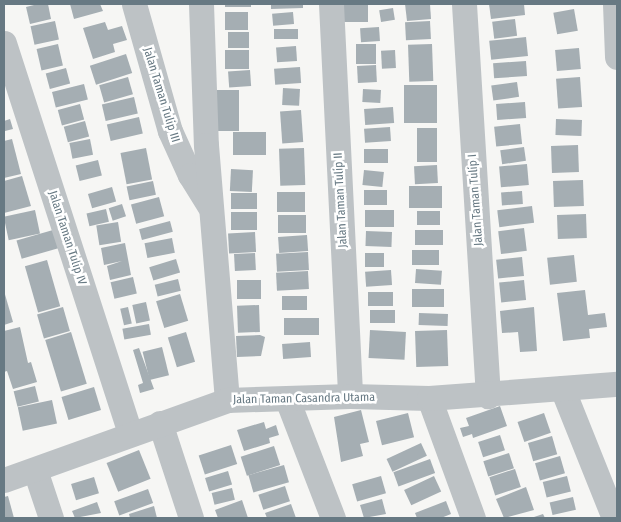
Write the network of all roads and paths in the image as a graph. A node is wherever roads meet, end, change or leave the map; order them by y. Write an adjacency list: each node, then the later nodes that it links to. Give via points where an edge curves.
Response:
1 (134, 4): 8 (street, Jalan Taman Tulip III, via 170,131 190,175)
2 (201, 4): 8 (street, Jalan Taman Tulip III)
3 (331, 4): 11 (street, Jalan Taman Tulip II)
4 (464, 4): 12 (street, Jalan Taman Tulip I)
5 (615, 4): 7 (street)
6 (4, 43): 17 (street, Jalan Taman Tulip IV)
7 (617, 57)
8 (211, 209): 15 (street, Jalan Taman Tulip III)
9 (617, 384): 10 (street, Jalan Taman Casandra Utama)
10 (562, 388): 12 (street, Jalan Taman Casandra Utama); 24 (street)
11 (350, 396): 13 (street, Jalan Taman Casandra Utama); 14 (street, Jalan Taman Casandra Utama)
12 (488, 396): 13 (street, Jalan Taman Casandra Utama)
13 (429, 398): 23 (street)
14 (287, 399): 15 (street, Jalan Taman Casandra Utama); 22 (street)
15 (227, 400): 16 (street, Jalan Taman Casandra Utama)
16 (160, 422): 17 (street, Jalan Taman Casandra Utama); 21 (street)
17 (130, 433): 18 (street, Jalan Taman Casandra Utama)
18 (35, 470): 19 (street, Jalan Taman Casandra Utama); 20 (street)
19 (6, 473)
20 (51, 518)
21 (191, 518)
22 (333, 518)
23 (473, 518)
24 (614, 518)

